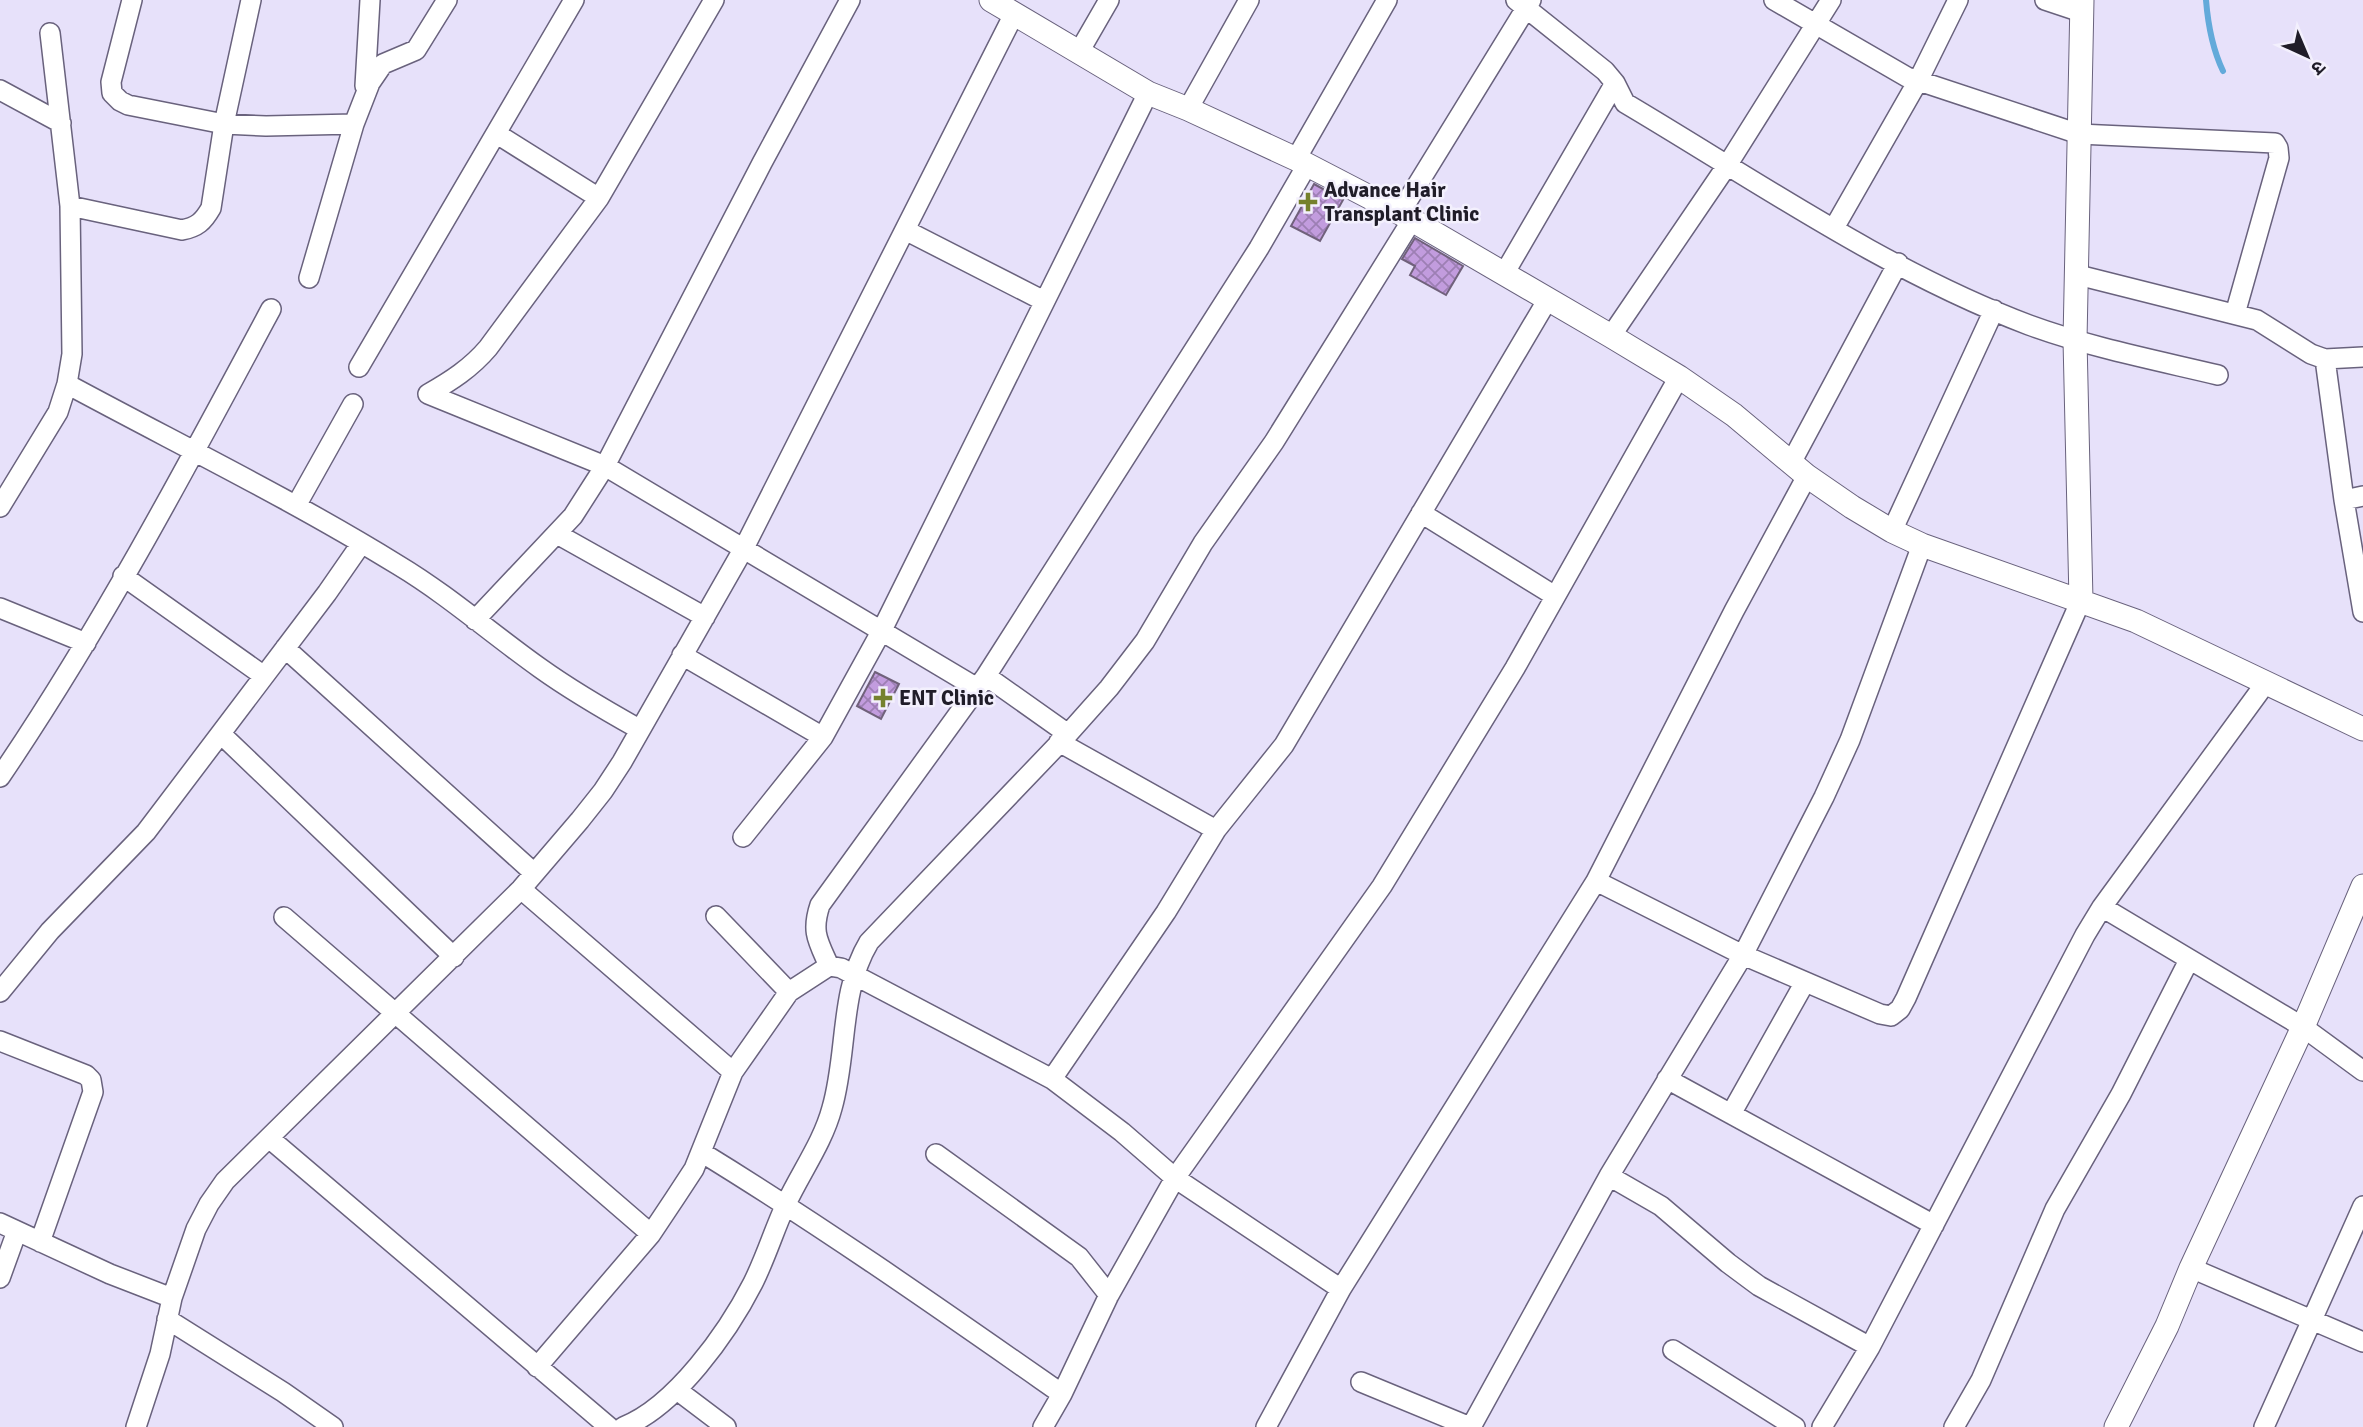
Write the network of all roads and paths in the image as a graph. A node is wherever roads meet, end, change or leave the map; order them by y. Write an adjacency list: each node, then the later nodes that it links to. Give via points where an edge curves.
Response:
1 (132, 0): 29 (street, via 112,93 128,105)
2 (251, 0): 29 (street)
3 (370, 0): 26 (street)
4 (447, 0): 26 (street, via 422,43 383,64)
5 (574, 0): 31 (street)
6 (714, 0): 35 (street)
7 (850, 0): 59 (street)
8 (991, 0): 18 (street)
9 (1109, 0): 21 (street)
10 (1249, 0): 27 (street)
11 (1387, 0): 33 (street)
12 (1774, 0): 19 (street)
13 (1831, 0): 19 (street)
14 (1958, 0): 22 (street)
15 (2045, 0): 17 (street)
16 (1524, 3): 23 (street); 37 (street)
17 (2082, 6): 32 (street)
18 (1014, 14): 21 (street); 39 (street)
19 (1815, 25): 22 (street); 34 (street)
20 (50, 33): 28 (street)
21 (1079, 52): 25 (street)
22 (1918, 81): 32 (street); 38 (street)
23 (1615, 83): 34 (street, via 1625,103); 41 (street)
24 (0, 90): 28 (street)
25 (1148, 93): 27 (street); 45 (street)
26 (364, 98): 30 (street)
27 (1188, 108): 33 (street)
28 (61, 123): 36 (street)
29 (224, 124): 30 (street); 36 (street, via 211,208 195,227 182,230)
30 (354, 124): 43 (street)
31 (496, 134): 35 (street); 53 (street)
32 (2080, 134): 42 (street); 48 (street, via 2275,144 2279,158)
33 (1302, 162): 37 (street); 82 (street, via 1259,248)
34 (1728, 164): 38 (street); 49 (street)
35 (599, 198): 59 (street, via 482,356 428,394)
36 (70, 206): 56 (street, via 72,354)
37 (1406, 217): 41 (street); 88 (street, via 1274,442 1203,543 1145,640)
38 (1834, 228): 40 (street)
39 (905, 230): 45 (street); 69 (street)
40 (1898, 263): 47 (street); 60 (street)
41 (1504, 274): 44 (street)
42 (2078, 275): 48 (street); 50 (street)
43 (309, 278)
44 (1548, 299): 49 (street); 64 (street)
45 (1044, 301): 77 (street)
46 (271, 309): 58 (street)
47 (1994, 310): 50 (street); 65 (street)
48 (2235, 314): 52 (street, via 2264,323)
49 (1611, 336): 55 (street)
50 (2076, 340): 54 (street); 72 (street)
51 (2363, 357): 52 (street)
52 (2325, 359): 61 (street)
53 (359, 367)
54 (2218, 375)
55 (1679, 377): 60 (street); 71 (street)
56 (67, 384): 58 (street); 63 (street, via 58,412)
57 (353, 404): 62 (street)
58 (194, 453): 62 (street); 70 (street)
59 (605, 466): 66 (street); 69 (street)
60 (1799, 469): 65 (street); 93 (street, via 1734,611)
61 (2354, 498): 74 (street)
62 (297, 504): 67 (street)
63 (0, 508)
64 (1421, 513): 71 (street); 90 (street, via 1284,745)
65 (1892, 531): 68 (street)
66 (557, 534): 75 (street); 76 (street)
67 (361, 544): 76 (street, via 422,580); 79 (street)
68 (1922, 545): 72 (street); 99 (street, via 1850,740)
69 (744, 548): 75 (street); 77 (street)
70 (123, 576): 78 (street); 81 (street)
71 (1555, 596): 119 (street, via 1382,886)
72 (2081, 600): 83 (street, via 2170,635); 104 (street, via 1900,1009 1891,1016 1880,1014)
73 (0, 608): 78 (street)
74 (2363, 612)
75 (705, 617): 80 (street)
76 (475, 620): 84 (street, via 568,687)
77 (882, 630): 82 (street); 87 (street)
78 (86, 642): 89 (street)
79 (285, 648): 81 (street); 92 (street)
80 (682, 655): 84 (street); 87 (street)
81 (264, 676): 86 (street)
82 (982, 682): 88 (street); 102 (street, via 820,905 814,925)
83 (2265, 684): 85 (street); 96 (street)
84 (639, 729): 92 (street, via 603,791)
85 (2363, 729)
86 (221, 734): 100 (street); 105 (street, via 146,831 50,930)
87 (823, 737): 91 (street)
88 (1063, 738): 90 (street); 103 (street, via 869,942)
89 (0, 778)
90 (1216, 830): 112 (street)
91 (743, 838)
92 (534, 873): 95 (street)
93 (1597, 881): 99 (street); 128 (street)
94 (2363, 886): 108 (street)
95 (521, 889): 100 (street); 111 (street)
96 (2102, 907): 101 (street); 122 (street)
97 (716, 916): 106 (street)
98 (284, 917): 107 (street)
99 (1743, 955): 104 (street); 113 (street)
100 (454, 957): 107 (street)
101 (2189, 960): 108 (street); 150 (street, via 2055,1209 1987,1369)
102 (829, 966): 103 (street); 106 (street)
103 (853, 975): 112 (street); 120 (street, via 832,1109)
104 (1805, 982): 114 (street)
105 (0, 992)
106 (789, 992): 111 (street)
107 (396, 1013): 115 (street); 124 (street)
108 (2304, 1027): 110 (street); 126 (street)
109 (0, 1041): 125 (street, via 86,1075 93,1085)
110 (2363, 1071)
111 (733, 1072): 116 (street)
112 (1052, 1079): 119 (street)
113 (1667, 1079): 114 (street); 118 (street)
114 (1731, 1114): 122 (street)
115 (269, 1138): 130 (street, via 242,1162 209,1203); 136 (street)
116 (701, 1152): 120 (street); 124 (street)
117 (936, 1154): 129 (street, via 1079,1258)
118 (1609, 1176): 134 (street, via 1661,1206 1759,1286); 147 (street)
119 (1175, 1178): 128 (street); 129 (street)
120 (786, 1204): 138 (street, via 739,1307); 139 (street)
121 (2363, 1206): 132 (street)
122 (1934, 1225): 134 (street)
123 (8, 1227): 125 (street); 127 (street)
124 (651, 1234): 136 (street)
125 (40, 1242): 130 (street)
126 (2191, 1268): 132 (street); 151 (street)
127 (0, 1278)
128 (1341, 1289): 146 (street)
129 (1110, 1295): 139 (street)
130 (172, 1298): 131 (street)
131 (167, 1319): 140 (street); 141 (street)
132 (2312, 1319): 133 (street); 152 (street)
133 (2363, 1342)
134 (1870, 1347): 149 (street)
135 (1673, 1350): 148 (street)
136 (537, 1367): 142 (street)
137 (1361, 1382): 147 (street)
138 (677, 1390): 143 (street); 144 (street)
139 (1062, 1394): 145 (street)
140 (143, 1424)
141 (333, 1427)
142 (609, 1427)
143 (623, 1427)
144 (726, 1427)
145 (1043, 1427)
146 (1266, 1427)
147 (1470, 1427)
148 (1795, 1427)
149 (1822, 1427)
150 (1954, 1427)
151 (2116, 1427)
152 (2264, 1427)

